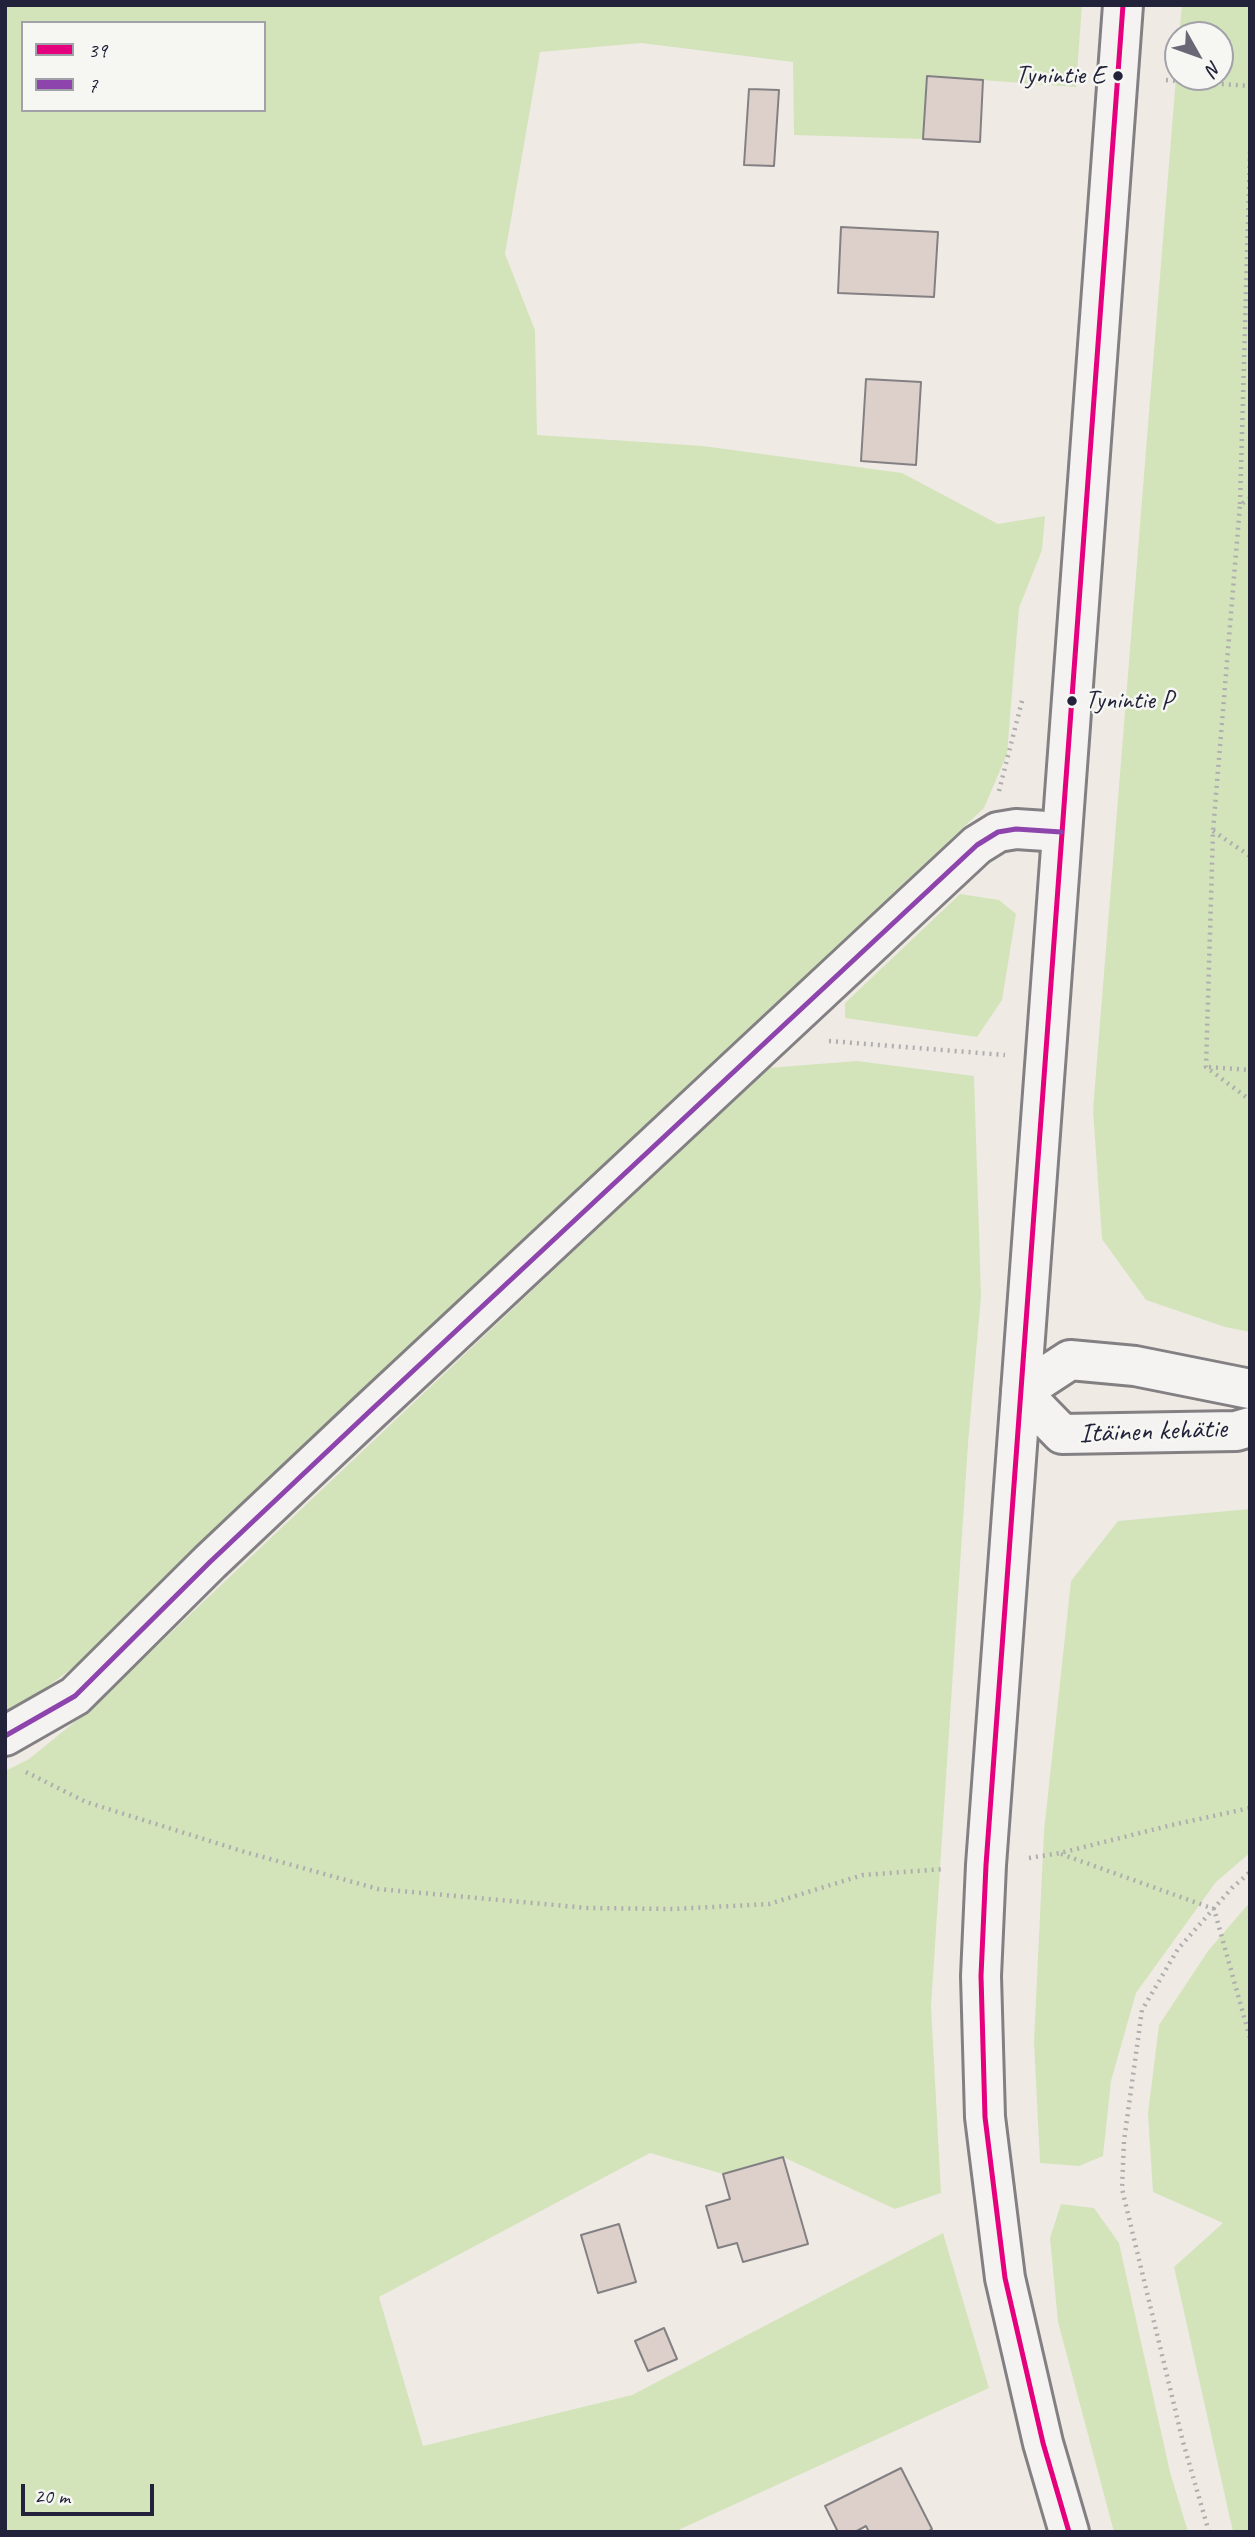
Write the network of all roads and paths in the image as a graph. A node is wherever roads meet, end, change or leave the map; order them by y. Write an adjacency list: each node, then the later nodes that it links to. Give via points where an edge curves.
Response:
1 (1123, 5): 8 (street)
2 (1250, 152): 4 (path)
3 (1250, 498): 4 (path)
4 (1240, 505): 6 (path)
5 (1023, 697): 7 (path, via 998,794)
6 (1213, 831): 9 (path); 12 (path)
7 (998, 832): 8 (street); 10 (street, via 977,845)
8 (1061, 832): 11 (street)
9 (1250, 856)
10 (768, 1041): 11 (path, via 846,1040); 18 (street)
11 (1044, 1059): 16 (street)
12 (1206, 1067): 13 (path); 14 (path)
13 (1250, 1070)
14 (1250, 1100)
15 (1250, 1389): 16 (street, Itäinen kehätie, via 1135,1366 1070,1360)
16 (1021, 1392): 17 (street, Itäinen kehätie, via 1062,1434 1237,1431); 21 (street)
17 (1250, 1427)
18 (11, 1752): 21 (path, via 86,1802 378,1889 588,1908 674,1909 769,1904 863,1875)
19 (1250, 1808): 20 (path)
20 (1060, 1853): 21 (path); 23 (path)
21 (986, 1865): 25 (street, via 981,1976 985,2117 1003,2264 1043,2443)
22 (1250, 1872): 23 (path)
23 (1214, 1909): 24 (path); 26 (path, via 1178,1949 1142,2010 1122,2189)
24 (1250, 2038)
25 (1069, 2532)
26 (1209, 2532)

